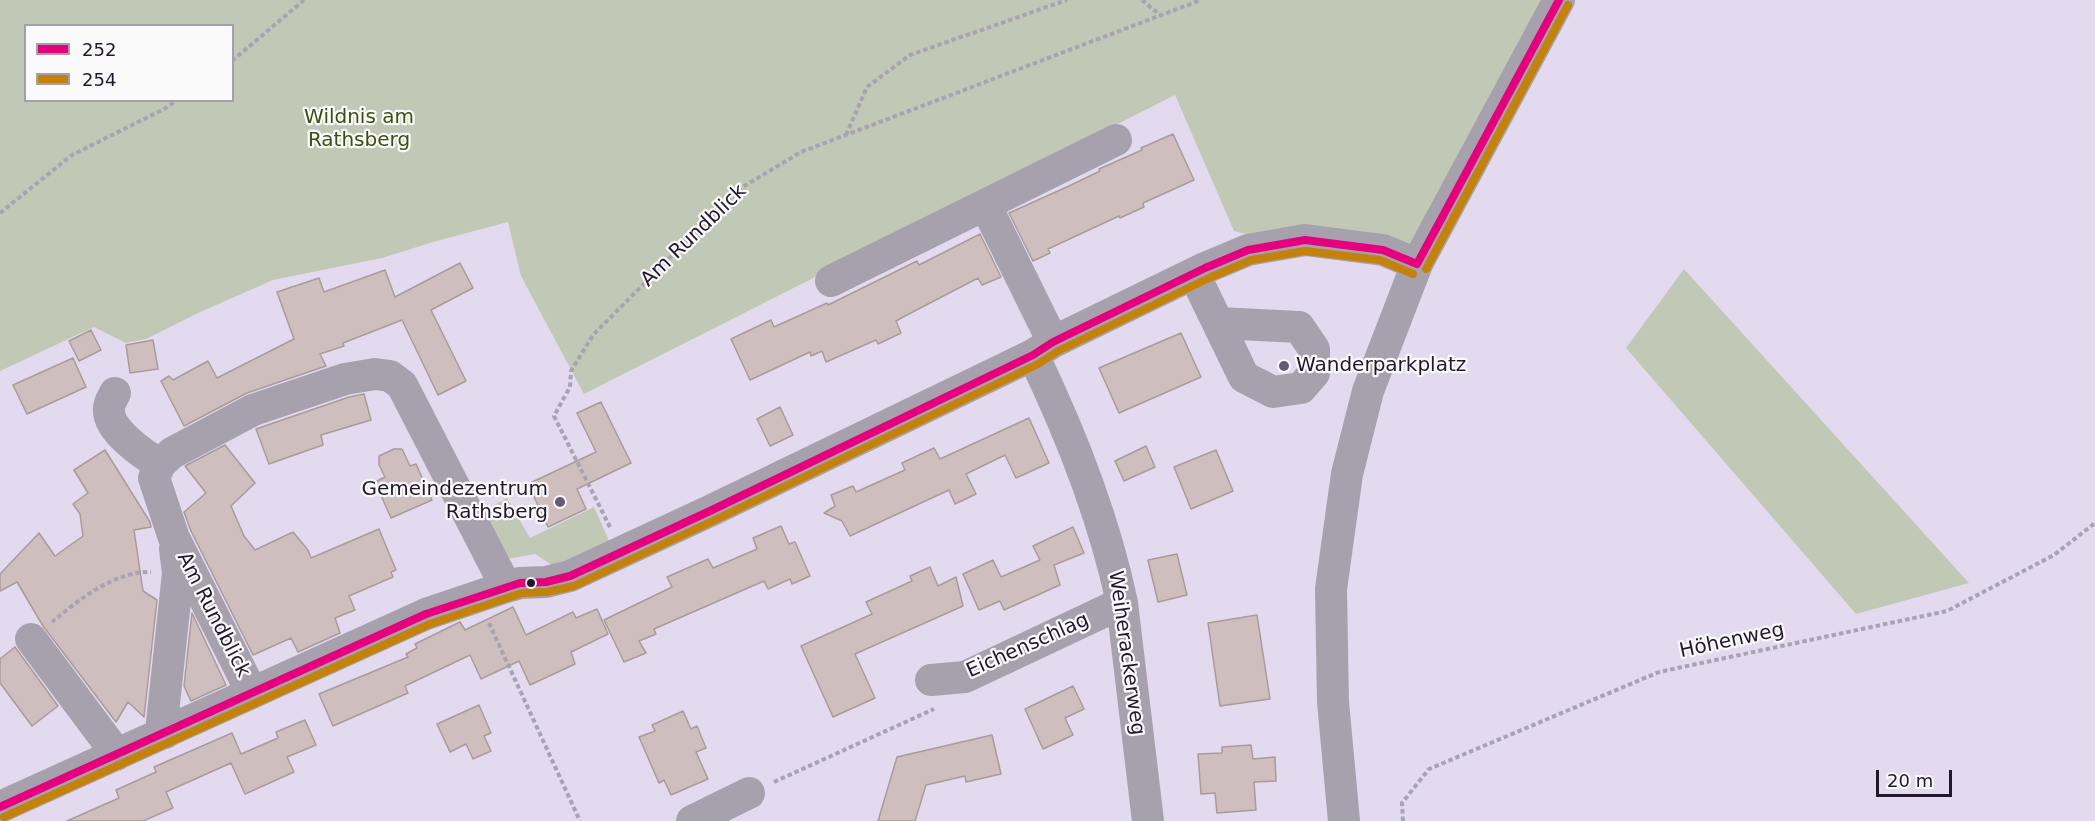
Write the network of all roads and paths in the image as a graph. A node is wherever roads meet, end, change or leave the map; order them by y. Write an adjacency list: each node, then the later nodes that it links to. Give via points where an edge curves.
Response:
1 (304, 0): 7 (path)
2 (1067, 0): 9 (path, via 910,55 867,87)
3 (1142, 0): 6 (path)
4 (1201, 0): 6 (path, Am Rundblick)
5 (1559, 0): 13 (street)
6 (1161, 15): 9 (path, Am Rundblick)
7 (234, 60)
8 (174, 102): 12 (path, via 72,155)
9 (845, 135): 22 (path, Am Rundblick, via 801,152 736,191 593,335 571,371 570,387 554,416)
10 (1116, 140): 11 (street)
11 (986, 206): 15 (street); 17 (street, Weiherackerweg)
12 (0, 213)
13 (1417, 264): 14 (street, via 1383,250 1305,240 1248,250); 36 (street, via 1368,391 1347,474 1331,589 1333,702)
14 (1194, 274): 16 (street); 17 (street)
15 (831, 281)
16 (1218, 322)
17 (1043, 348): 22 (street); 25 (street, Weiherackerweg, via 1047,384 1089,486)
18 (115, 393): 19 (street, via 108,412 112,421 140,453)
19 (160, 464): 21 (street, Am Rundblick, via 154,478); 24 (street, via 172,453 254,410 345,379 390,376 402,386)
20 (2095, 523): 37 (path, Höhenweg, via 2054,555 1947,611 1659,672 1429,769 1402,803)
21 (174, 538): 23 (street, Am Rundblick); 28 (street, Am Rundblick)
22 (622, 552): 24 (street, via 570,576)
23 (178, 573): 26 (path, Am Rundblick, via 142,572 110,582 85,595); 29 (street, Am Rundblick, via 162,722)
24 (492, 591): 28 (street, via 426,614); 33 (path, via 500,648)
25 (1122, 603): 27 (street, Eichenschlag, via 965,677); 35 (street, Weiherackerweg)
26 (31, 639): 30 (street)
27 (931, 680): 31 (path, via 943,705)
28 (252, 693): 29 (street)
29 (165, 733): 30 (street)
30 (116, 755): 32 (street)
31 (749, 793): 34 (street)
32 (0, 807)
33 (580, 821)
34 (692, 821)
35 (1148, 821)
36 (1344, 821)
37 (1402, 821)

